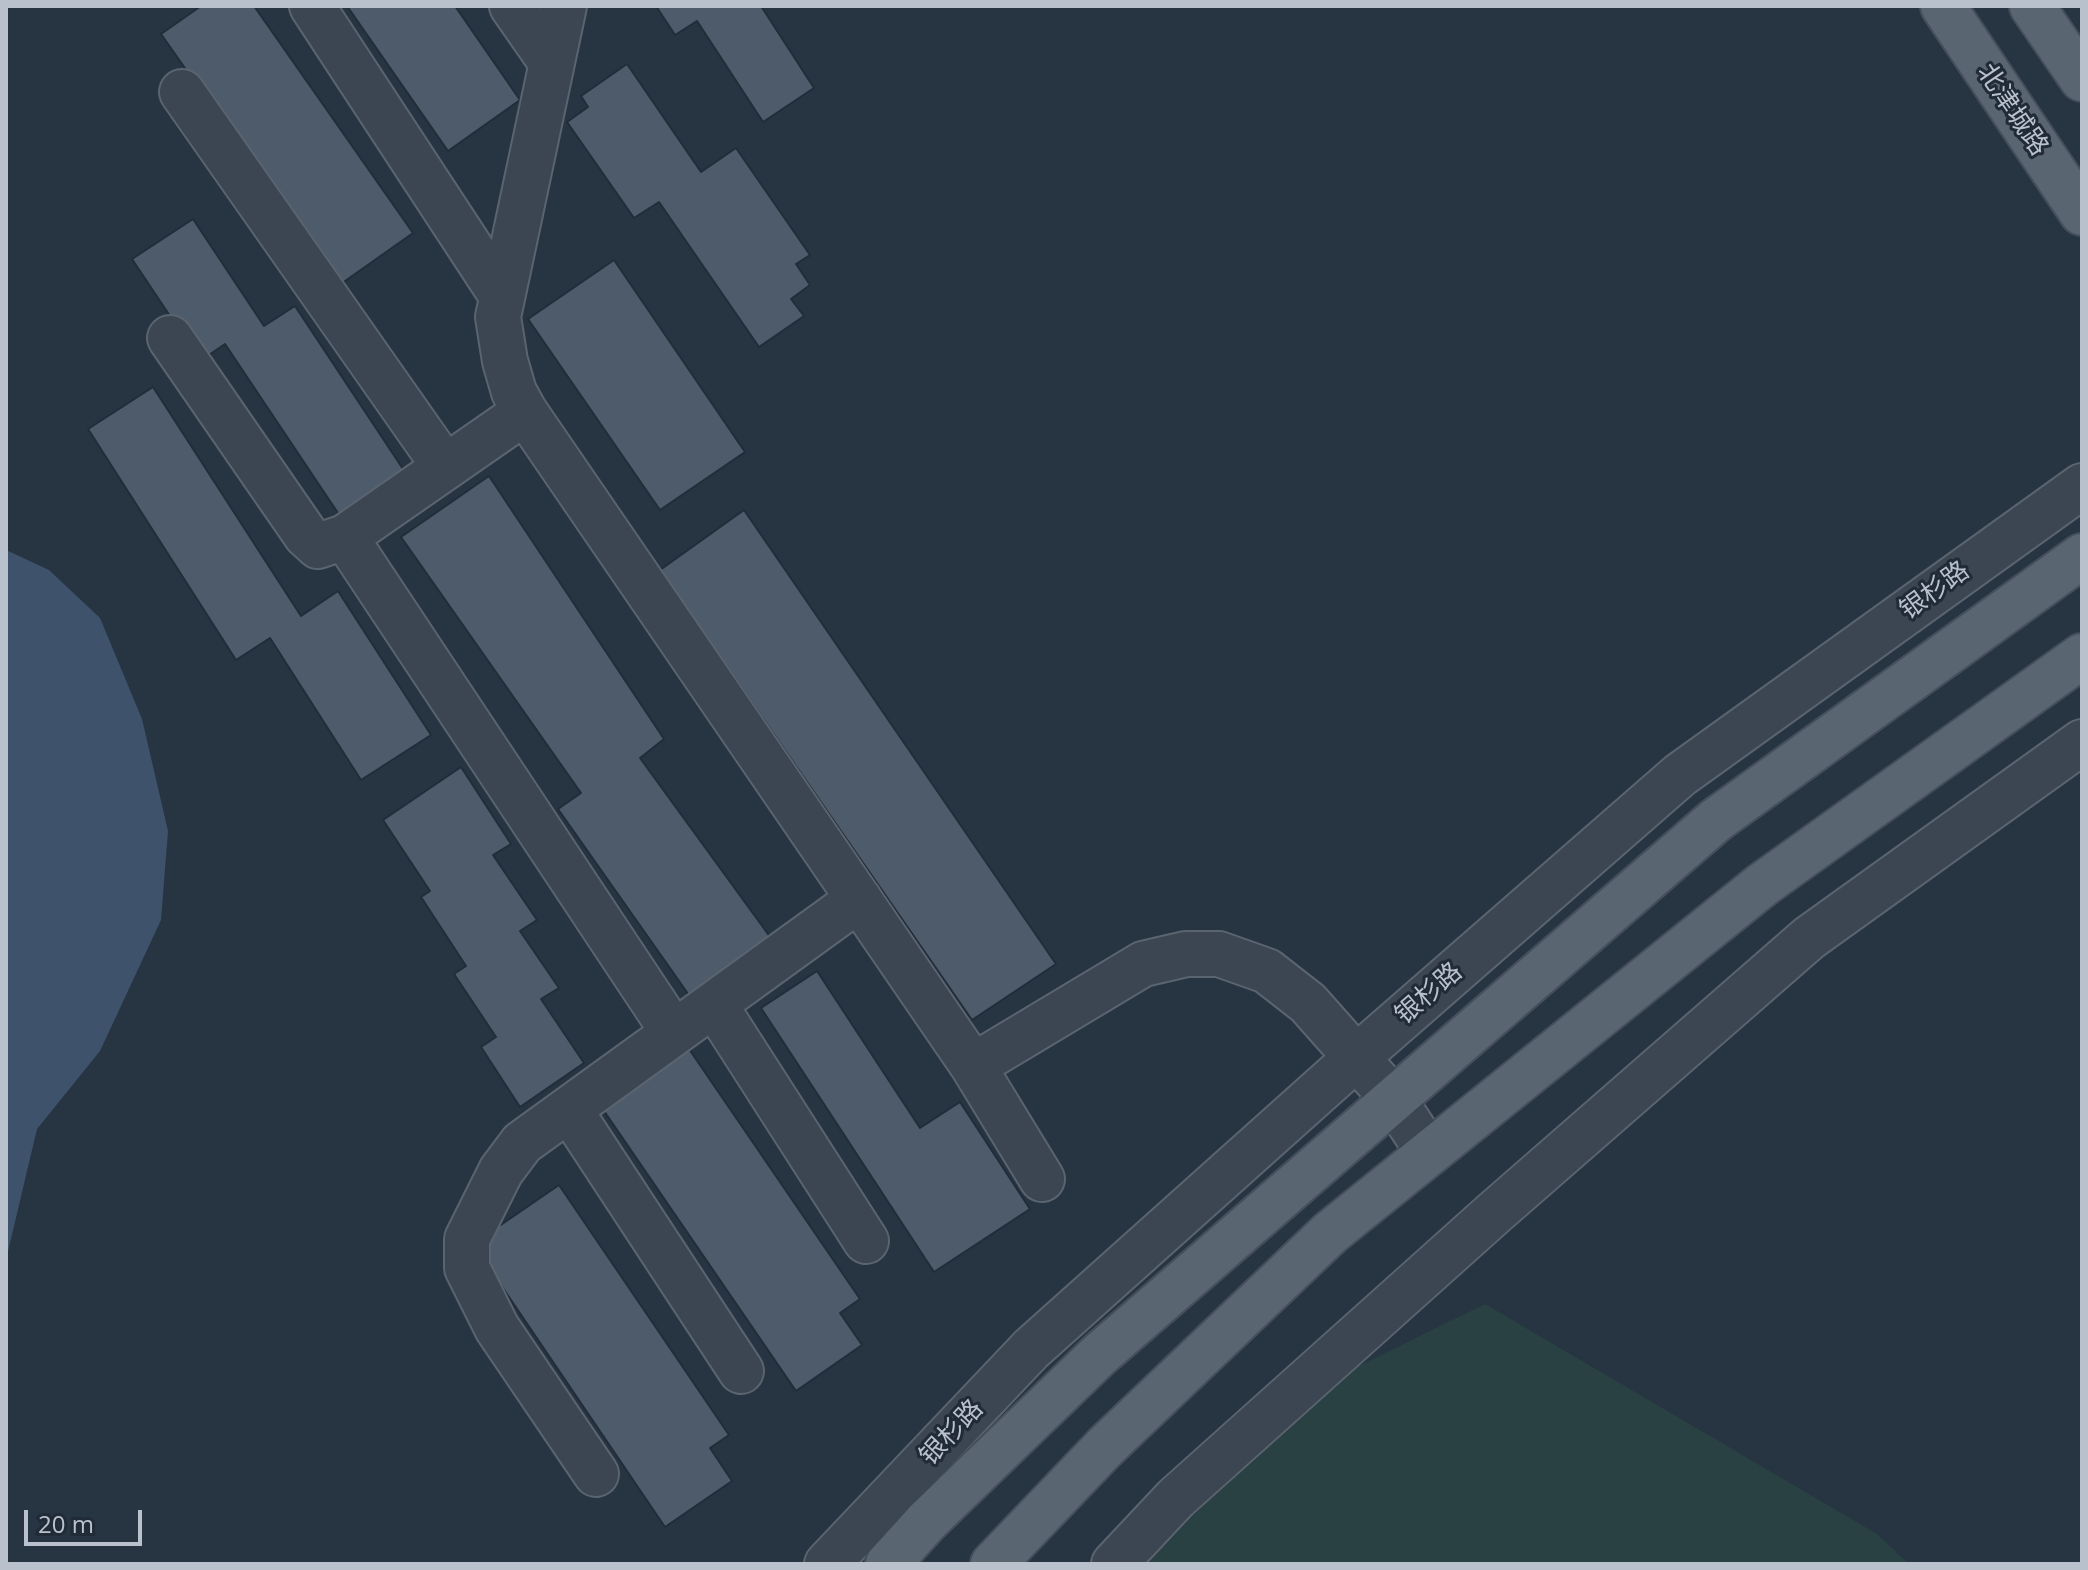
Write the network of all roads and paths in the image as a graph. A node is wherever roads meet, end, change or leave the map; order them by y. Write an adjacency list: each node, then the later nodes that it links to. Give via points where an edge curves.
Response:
1 (312, 6): 10 (street)
2 (512, 6): 6 (street)
3 (564, 6): 6 (street)
4 (1943, 6): 9 (main road, 北津城路)
5 (2032, 6): 7 (main road)
6 (551, 62): 10 (street)
7 (2082, 79)
8 (182, 92): 13 (street)
9 (2082, 213)
10 (502, 296): 12 (street, via 498,317 505,361)
11 (170, 338): 15 (street, via 306,535 318,546)
12 (525, 412): 13 (street); 19 (street)
13 (445, 467): 15 (street)
14 (2082, 486): 22 (street, 银杉路, via 1680,775)
15 (345, 537): 21 (street)
16 (2082, 556): 24 (main road, 银杉路, via 1716,820)
17 (2082, 656): 26 (main road, via 1762,885)
18 (2082, 742): 34 (street, via 1809,938 1176,1498)
19 (859, 899): 20 (street); 23 (street)
20 (714, 1004): 21 (street); 28 (street)
21 (674, 1033): 25 (street)
22 (1357, 1057): 23 (street, via 1308,1003 1267,971 1219,954 1186,954 1143,964); 24 (street); 31 (street, 银杉路, via 1031,1349)
23 (973, 1066): 27 (street)
24 (1394, 1100): 26 (street); 32 (main road, 银杉路, via 1099,1355)
25 (569, 1109): 29 (street); 30 (street, via 522,1143 501,1171 467,1239 467,1268 497,1328)
26 (1429, 1153): 33 (main road, via 1330,1233 1105,1447)
27 (1042, 1179)
28 (866, 1241)
29 (741, 1371)
30 (596, 1474)
31 (827, 1564)
32 (888, 1564)
33 (993, 1564)
34 (1114, 1564)

